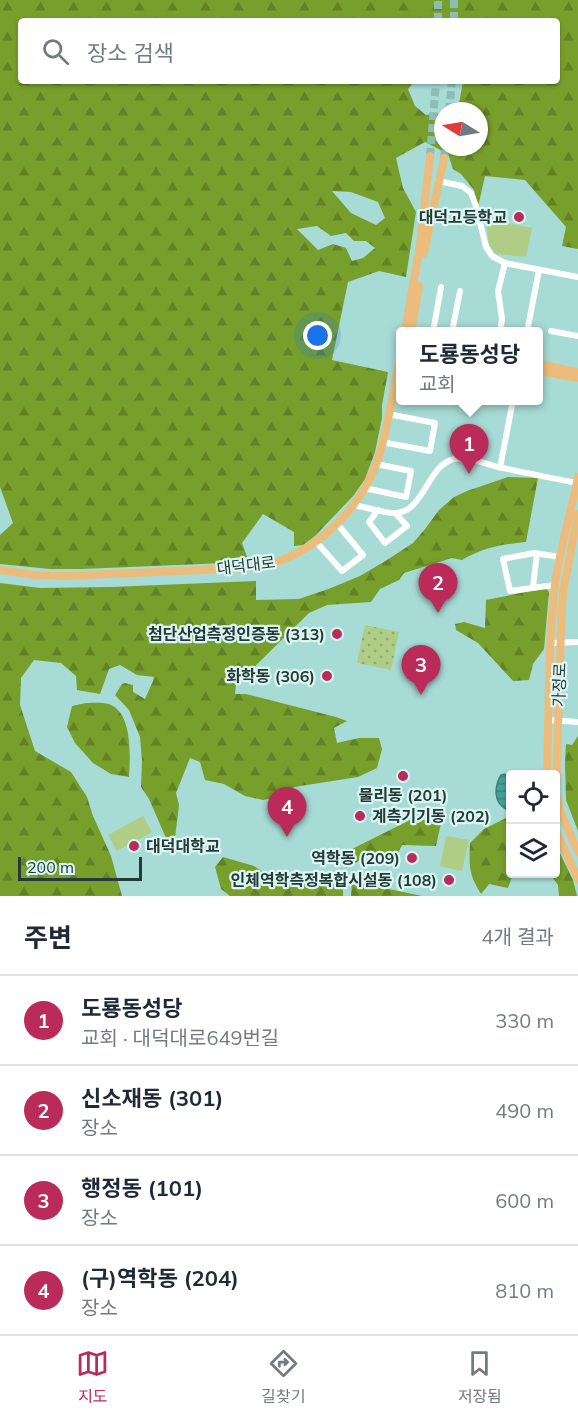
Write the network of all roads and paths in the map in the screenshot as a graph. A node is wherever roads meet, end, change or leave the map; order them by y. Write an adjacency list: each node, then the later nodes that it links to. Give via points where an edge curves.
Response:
1 (430, 156): 9 (main road)
2 (444, 158): 3 (main road)
3 (438, 180): 4 (street, via 462,186 471,193 486,247 492,256); 10 (main road)
4 (505, 263): 5 (street); 13 (street, via 498,291)
5 (539, 270): 6 (street); 14 (street)
6 (578, 277)
7 (441, 287): 11 (street)
8 (460, 291): 12 (street)
9 (406, 327)
10 (412, 327)
11 (434, 327)
12 (454, 327)
13 (501, 327)
14 (528, 327)
15 (551, 331): 16 (street)
16 (578, 336)
17 (543, 365): 19 (main road)
18 (543, 371): 21 (main road)
19 (578, 372)
20 (396, 377): 40 (main road, 대덕대로, via 380,453 365,488 325,535 289,557 249,568 50,576)
21 (578, 378)
22 (396, 402): 24 (main road, 대덕대로)
23 (512, 405): 27 (street)
24 (393, 415): 25 (main road, 대덕대로); 25 (street, via 435,423 430,451)
25 (387, 443): 26 (main road, 대덕대로)
26 (381, 465): 29 (main road, 대덕대로); 30 (street, via 411,471)
27 (500, 468): 28 (street); 32 (street, via 453,459 438,469)
28 (577, 480): 39 (main road, 가정로)
29 (369, 489): 30 (street); 31 (main road, 대덕대로)
30 (406, 497): 32 (street)
31 (358, 506): 33 (street); 36 (main road, 대덕대로)
32 (411, 506): 34 (street)
33 (378, 510): 34 (street); 34 (street, via 369,522 385,543 407,526)
34 (396, 514)
35 (578, 514): 46 (main road, 가정로, via 564,592)
36 (339, 526): 37 (main road, 대덕대로); 37 (street, via 363,555 342,571)
37 (319, 545): 41 (main road, 대덕대로, via 290,562 235,573 69,580)
38 (537, 553): 39 (street); 43 (street); 43 (street, via 502,559 510,591)
39 (560, 558): 42 (main road, 가정로)
40 (0, 570)
41 (0, 575)
42 (555, 585): 43 (street); 45 (main road, 가정로)
43 (533, 587)
44 (578, 642): 46 (street)
45 (552, 643): 46 (street); 47 (main road, 가정로)
46 (561, 644): 48 (main road, 가정로)
47 (548, 720): 48 (street); 50 (main road, 가정로)
48 (558, 721): 49 (street); 52 (main road, 가정로, via 556,794)
49 (578, 722)
50 (547, 770)
51 (560, 841): 53 (main road)
52 (578, 852)
53 (578, 879)

